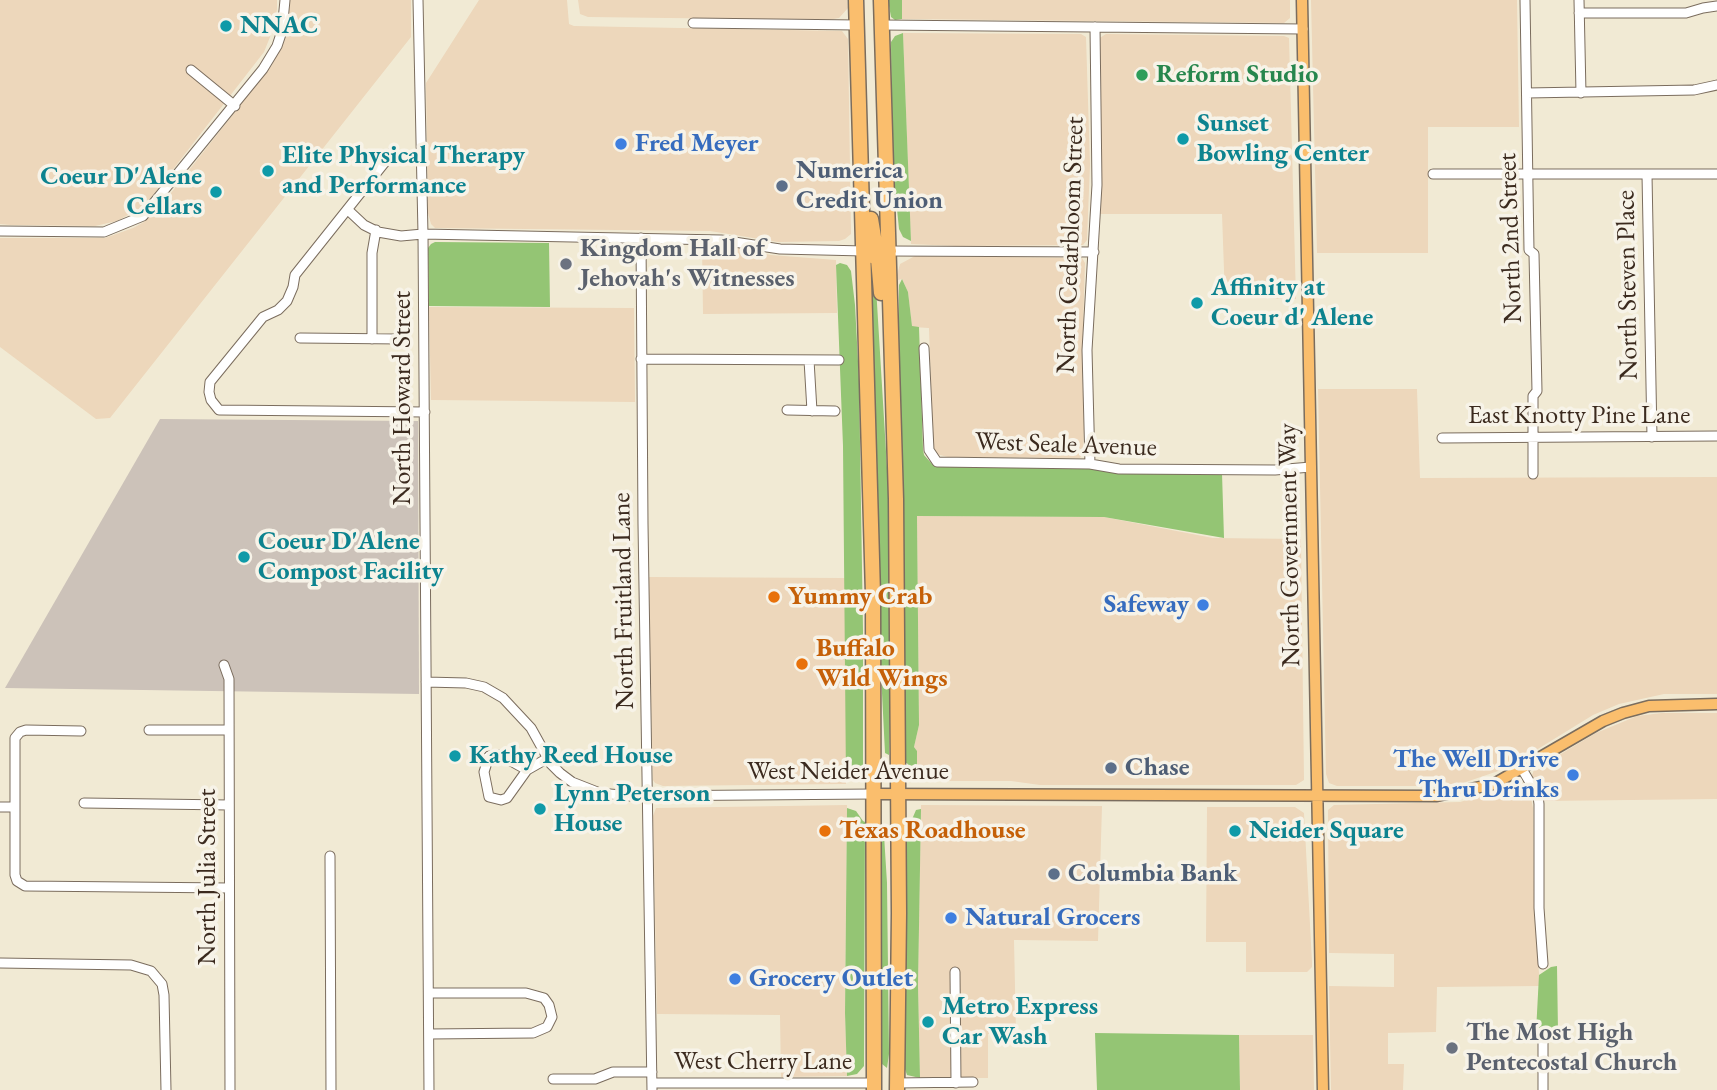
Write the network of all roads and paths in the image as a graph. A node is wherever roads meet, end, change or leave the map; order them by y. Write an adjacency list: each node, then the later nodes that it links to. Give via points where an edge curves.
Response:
1 (285, 0): 19 (street, via 277,46)
2 (418, 0): 29 (street, North Howard Street)
3 (856, 0): 12 (highway)
4 (881, 0): 11 (highway)
5 (1302, 0): 14 (main road, North Government Way)
6 (1525, 0): 17 (street, North 2nd Street)
7 (1579, 0): 9 (street)
8 (1717, 6): 9 (street, via 1686,13)
9 (1579, 13): 18 (street)
10 (693, 23): 12 (street)
11 (882, 25): 13 (street); 32 (highway)
12 (857, 26): 21 (highway)
13 (1095, 27): 14 (street); 33 (street, North Cedarbloom Street)
14 (1303, 29): 51 (main road, North Government Way)
15 (191, 71): 19 (street)
16 (1717, 85): 18 (street, via 1694,90)
17 (1527, 93): 18 (street); 22 (street, North 2nd Street)
18 (1581, 93)
19 (235, 106): 27 (street, via 143,216 104,232)
20 (393, 152): 26 (street)
21 (861, 162): 31 (highway); 32 (highway, via 875,243)
22 (1528, 172): 23 (street); 25 (street); 49 (street, North 2nd Street, via 1537,378)
23 (1433, 174)
24 (1717, 174): 25 (street)
25 (1647, 175): 47 (street, North Steven Place)
26 (348, 210): 28 (street); 45 (street, via 295,275 287,301 263,317 210,382 211,400 219,410)
27 (0, 230)
28 (376, 230): 29 (street, via 401,236); 36 (street)
29 (423, 234): 30 (street); 45 (street, North Howard Street)
30 (641, 238): 31 (street, via 721,240 818,252); 39 (street, North Fruitland Lane)
31 (864, 251): 34 (highway, via 878,259 883,306); 62 (highway)
32 (888, 251): 33 (street); 34 (highway)
33 (1094, 252): 50 (street, North Cedarbloom Street, via 1086,368)
34 (891, 330): 63 (highway)
35 (300, 338): 36 (street)
36 (372, 339): 37 (street)
37 (402, 339)
38 (925, 348): 50 (street, West Seale Avenue, via 929,450 937,462)
39 (641, 359): 40 (street); 65 (street, North Fruitland Lane)
40 (809, 360): 41 (street); 43 (street)
41 (839, 360)
42 (787, 410): 43 (street)
43 (812, 411): 44 (street)
44 (835, 411)
45 (425, 412): 54 (street, North Howard Street)
46 (1717, 436): 47 (street, East Knotty Pine Lane)
47 (1653, 437): 49 (street, East Knotty Pine Lane)
48 (1442, 438): 49 (street, East Knotty Pine Lane)
49 (1533, 438): 52 (street, North 2nd Street)
50 (1090, 464): 51 (street, West Seale Avenue, via 1119,469)
51 (1311, 467): 64 (main road, North Government Way)
52 (1534, 474)
53 (224, 665): 57 (street, North Julia Street, via 229,679)
54 (426, 682): 59 (street, West Neider Avenue, via 466,683 503,698 531,728); 75 (street, North Howard Street)
55 (1717, 704): 60 (main road, West Neider Avenue, via 1649,706 1623,713)
56 (149, 730): 57 (street)
57 (229, 730): 67 (street, North Julia Street)
58 (81, 731): 69 (street, via 26,730 17,734 13,744)
59 (548, 758): 61 (street); 65 (street, West Neider Avenue, via 572,782 587,789)
60 (1522, 769): 64 (main road, West Neider Avenue, via 1494,784 1437,796); 73 (street, via 1539,804)
61 (527, 771): 61 (street, via 507,798 489,797 484,772 489,756 500,755)
62 (874, 794): 63 (main road, West Neider Avenue); 65 (street, West Neider Avenue); 78 (highway)
63 (898, 794): 64 (main road, West Neider Avenue); 84 (highway)
64 (1318, 795): 89 (main road, North Government Way)
65 (649, 796): 79 (street, North Fruitland Lane)
66 (84, 803): 67 (street)
67 (229, 805): 71 (street, North Julia Street)
68 (0, 807): 69 (street)
69 (14, 807): 71 (street, via 15,875 25,886)
70 (330, 856): 87 (street)
71 (229, 888): 86 (street, North Julia Street)
72 (0, 963): 85 (street, via 131,965 154,974 164,995)
73 (1544, 964)
74 (956, 972): 82 (street)
75 (429, 993): 76 (street, North Howard Street); 76 (street, via 526,993 544,998 552,1017 547,1027 533,1033)
76 (429, 1034): 88 (street, North Howard Street)
77 (1543, 1035): 90 (street)
78 (874, 1052): 84 (highway); 84 (highway)
79 (652, 1072): 80 (street, West Cherry Lane); 83 (street, North Fruitland Lane)
80 (553, 1079)
81 (973, 1082): 82 (street, West Cherry Lane)
82 (956, 1083): 84 (street, West Cherry Lane)
83 (652, 1086): 84 (street, West Cherry Lane)
84 (885, 1087)
85 (166, 1090)
86 (230, 1090)
87 (331, 1090)
88 (429, 1090)
89 (1323, 1090)
90 (1543, 1090)

